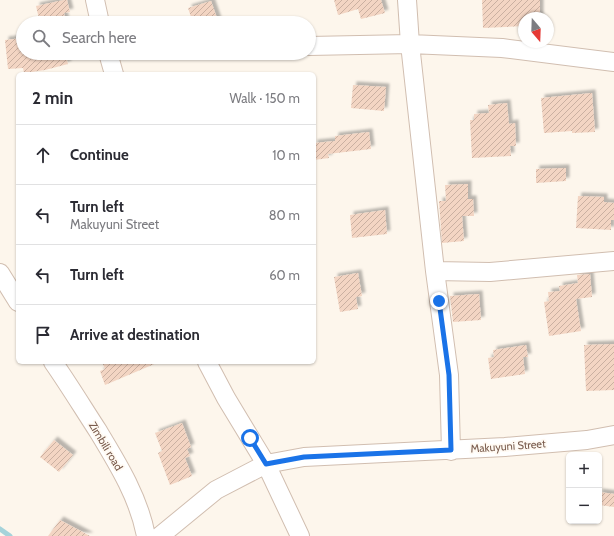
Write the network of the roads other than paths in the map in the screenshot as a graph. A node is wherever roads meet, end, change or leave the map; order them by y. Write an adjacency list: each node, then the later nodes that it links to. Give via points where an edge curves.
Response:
1 (94, 0): 3 (street)
2 (407, 0): 4 (street)
3 (98, 16)
4 (410, 44): 5 (street); 7 (street, via 502,48); 10 (street)
5 (316, 46)
6 (110, 60): 8 (street)
7 (614, 62)
8 (113, 72)
9 (614, 261): 10 (street, via 490,272)
10 (435, 272): 16 (street, via 449,375)
11 (0, 273): 12 (street)
12 (16, 299)
13 (54, 364): 18 (street, Zimbili road, via 110,450 131,490 143,519)
14 (208, 364): 17 (street)
15 (614, 435): 16 (street, Makuyuni Street, via 572,441)
16 (451, 450): 17 (street, Makuyuni Street, via 304,457)
17 (266, 464): 19 (street, Makuyuni Street, via 216,490); 20 (street)
18 (146, 536)
19 (160, 536)
20 (300, 536)

